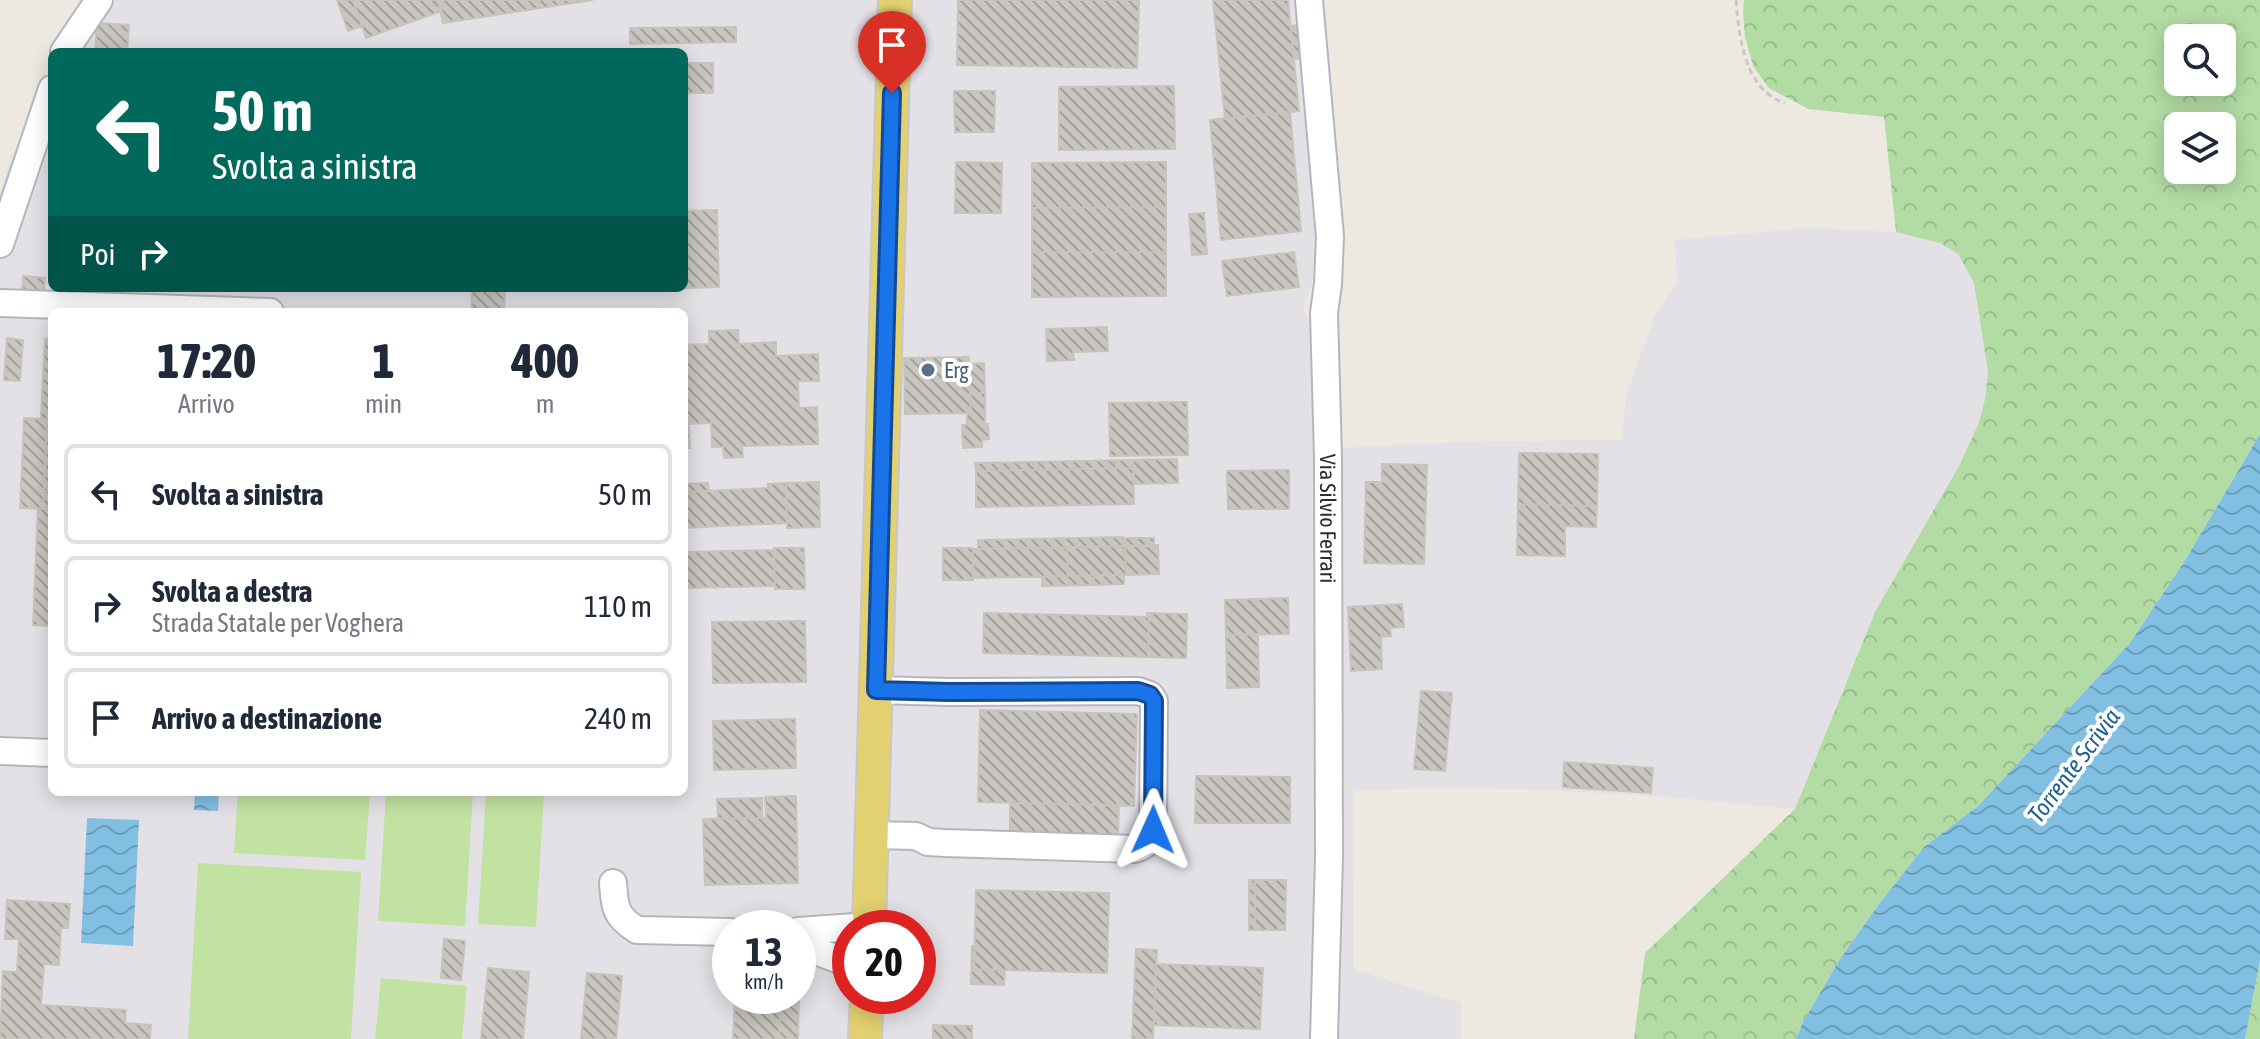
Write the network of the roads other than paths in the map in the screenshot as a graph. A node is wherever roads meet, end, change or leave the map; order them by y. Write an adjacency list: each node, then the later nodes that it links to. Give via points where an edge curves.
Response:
1 (99, 0): 4 (street)
2 (895, 0): 9 (main road)
3 (1309, 0): 18 (street, Via Silvio Ferrari, via 1330,237 1324,313 1329,809)
4 (67, 48)
5 (48, 101): 6 (street)
6 (0, 244)
7 (0, 303): 8 (street)
8 (123, 308)
9 (876, 690): 12 (main road); 12 (street, via 1150,695 1153,830 1145,846 1135,849 945,843)
10 (0, 751): 11 (street)
11 (48, 753)
12 (872, 835): 14 (main road)
13 (613, 883): 15 (street, via 618,914 637,930)
14 (870, 910)
15 (712, 932)
16 (866, 1014): 17 (main road)
17 (865, 1039)
18 (1324, 1039)

